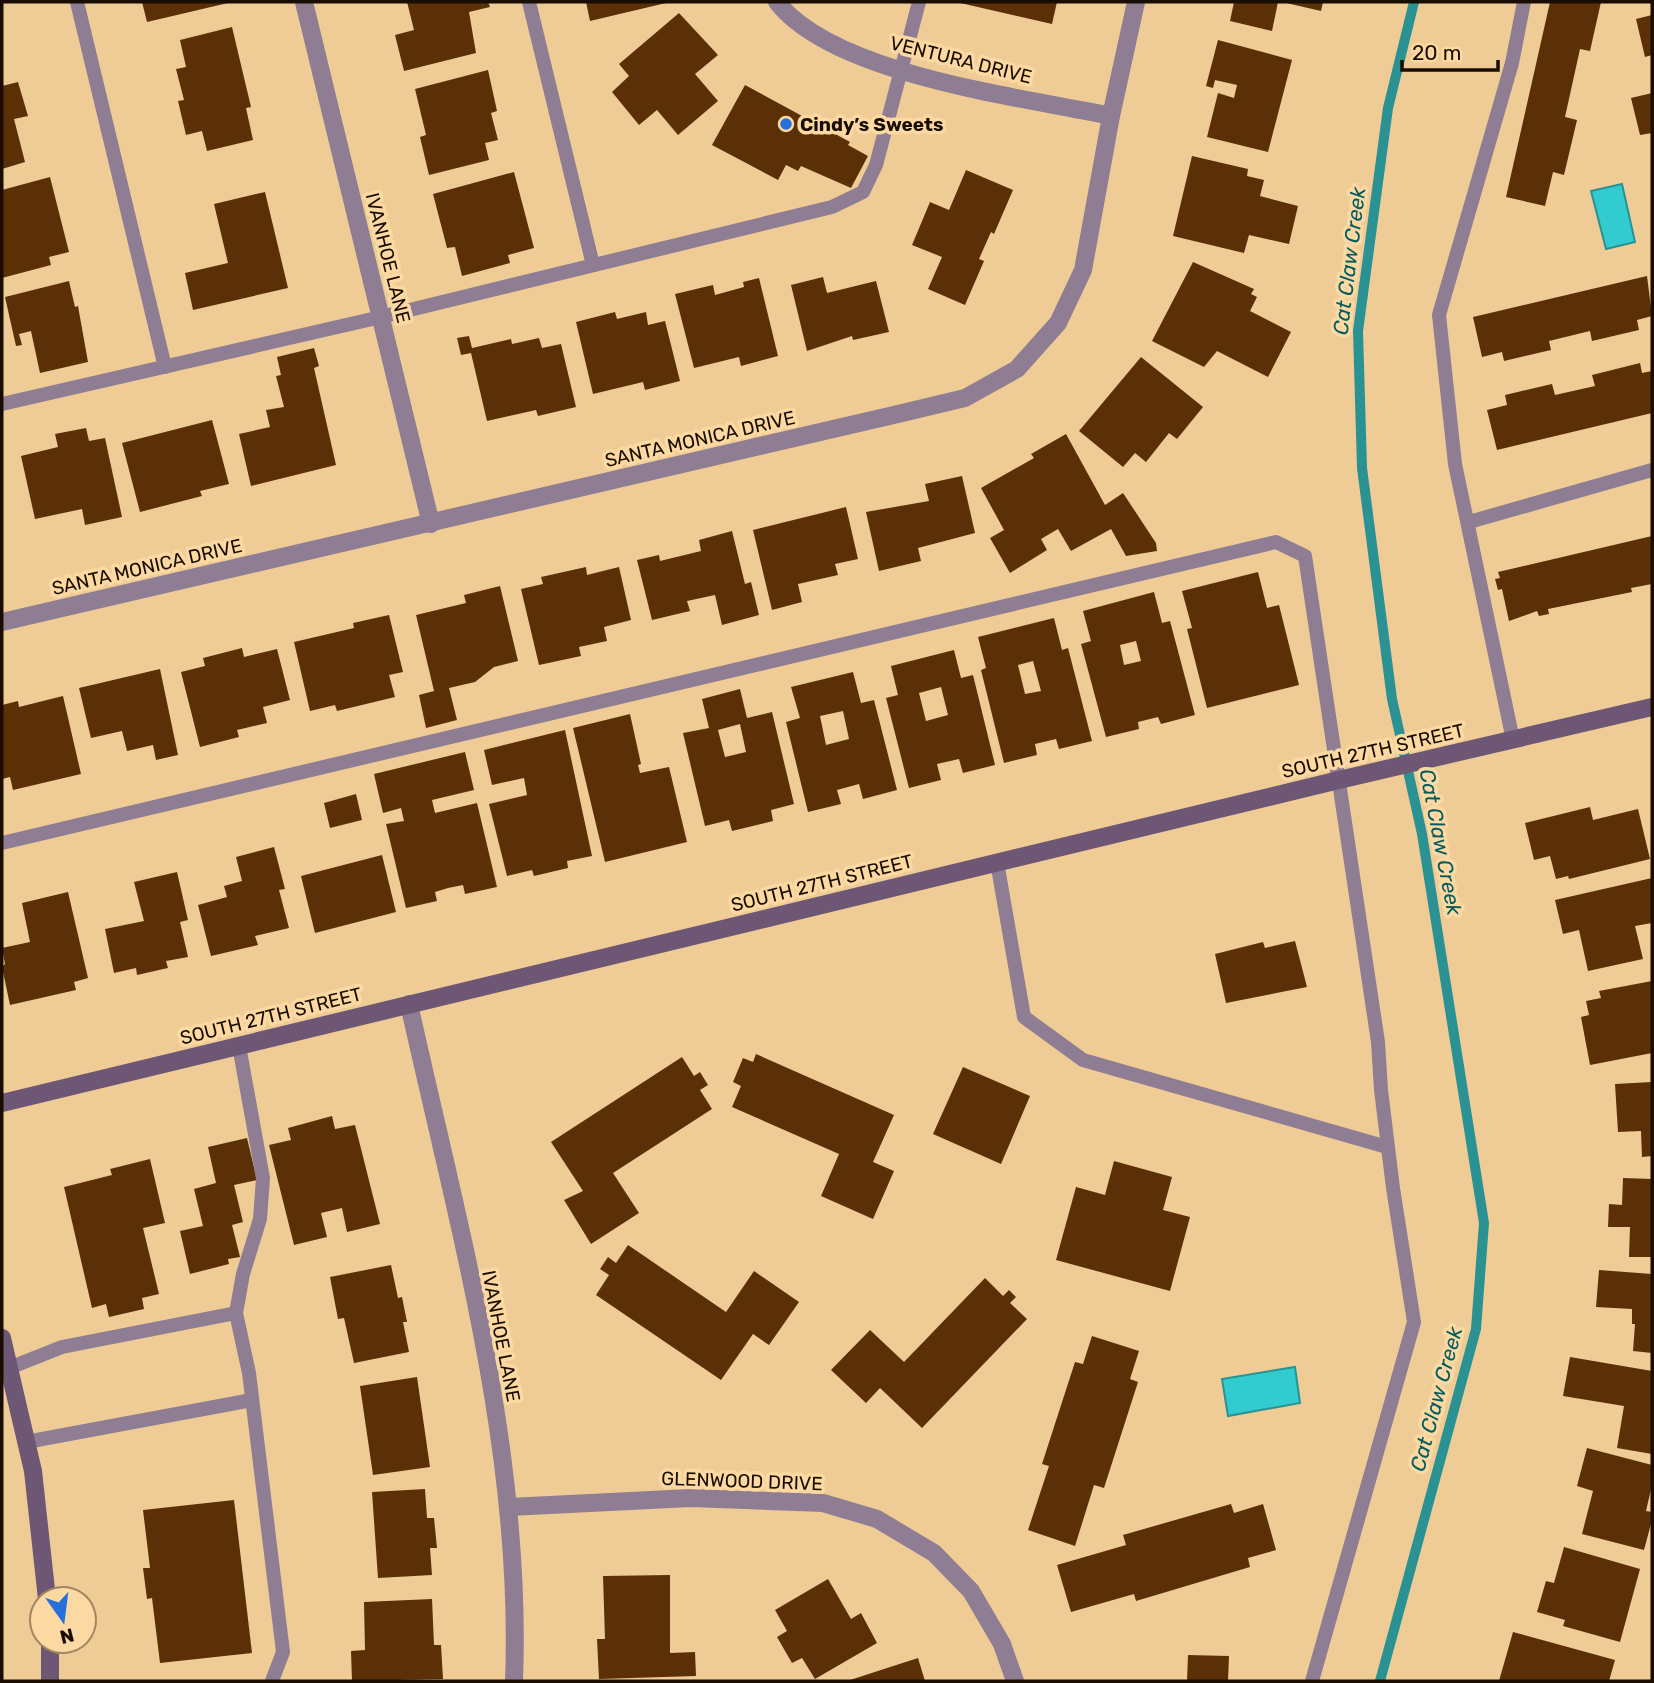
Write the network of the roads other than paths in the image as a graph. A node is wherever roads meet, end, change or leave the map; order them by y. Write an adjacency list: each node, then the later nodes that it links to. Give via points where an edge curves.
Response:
1 (77, 2): 12 (lane)
2 (304, 2): 11 (street, IVANHOE LANE)
3 (529, 2): 10 (lane)
4 (777, 2): 8 (street, VENTURA DRIVE, via 789,16 842,50)
5 (919, 2): 8 (lane)
6 (1136, 2): 9 (street, SANTA MONICA DRIVE)
7 (1524, 2): 15 (lane, via 1512,63 1439,315 1455,464)
8 (903, 70): 9 (street, VENTURA DRIVE); 10 (lane, via 876,165 863,192 832,206)
9 (1111, 116): 16 (street, SANTA MONICA DRIVE, via 1083,271 1058,323 1017,369 965,398)
10 (593, 265): 11 (lane)
11 (381, 317): 12 (lane); 16 (street, IVANHOE LANE)
12 (165, 367): 13 (lane)
13 (2, 404)
14 (1652, 470): 15 (lane)
15 (1469, 522): 19 (lane)
16 (431, 524): 17 (street, SANTA MONICA DRIVE)
17 (2, 622)
18 (1652, 707): 19 (main road, SOUTH 27TH STREET)
19 (1513, 740): 20 (main road, SOUTH 27TH STREET)
20 (1339, 780): 21 (lane, via 1305,556 1276,542); 22 (main road, SOUTH 27TH STREET); 26 (lane, via 1378,1042)
21 (2, 843)
22 (998, 862): 23 (main road, SOUTH 27TH STREET); 26 (lane, via 1024,1017 1083,1060)
23 (409, 1004): 24 (main road, SOUTH 27TH STREET); 32 (street, IVANHOE LANE, via 485,1350)
24 (239, 1046): 25 (main road, SOUTH 27TH STREET); 27 (lane, via 263,1178 260,1219)
25 (2, 1103)
26 (1387, 1147): 39 (lane, via 1414,1322)
27 (236, 1313): 29 (lane, via 62,1347); 30 (lane)
28 (2, 1338): 29 (main road)
29 (9, 1368): 31 (main road)
30 (252, 1400): 31 (lane); 36 (lane, via 283,1652)
31 (26, 1442): 33 (main road)
32 (509, 1507): 37 (street, IVANHOE LANE); 38 (street, GLENWOOD DRIVE, via 691,1498 823,1503 877,1519 934,1553 971,1591 1002,1644)
33 (45, 1585)
34 (51, 1655): 35 (main road)
35 (50, 1681)
36 (272, 1681)
37 (514, 1681)
38 (1015, 1681)
39 (1312, 1681)

